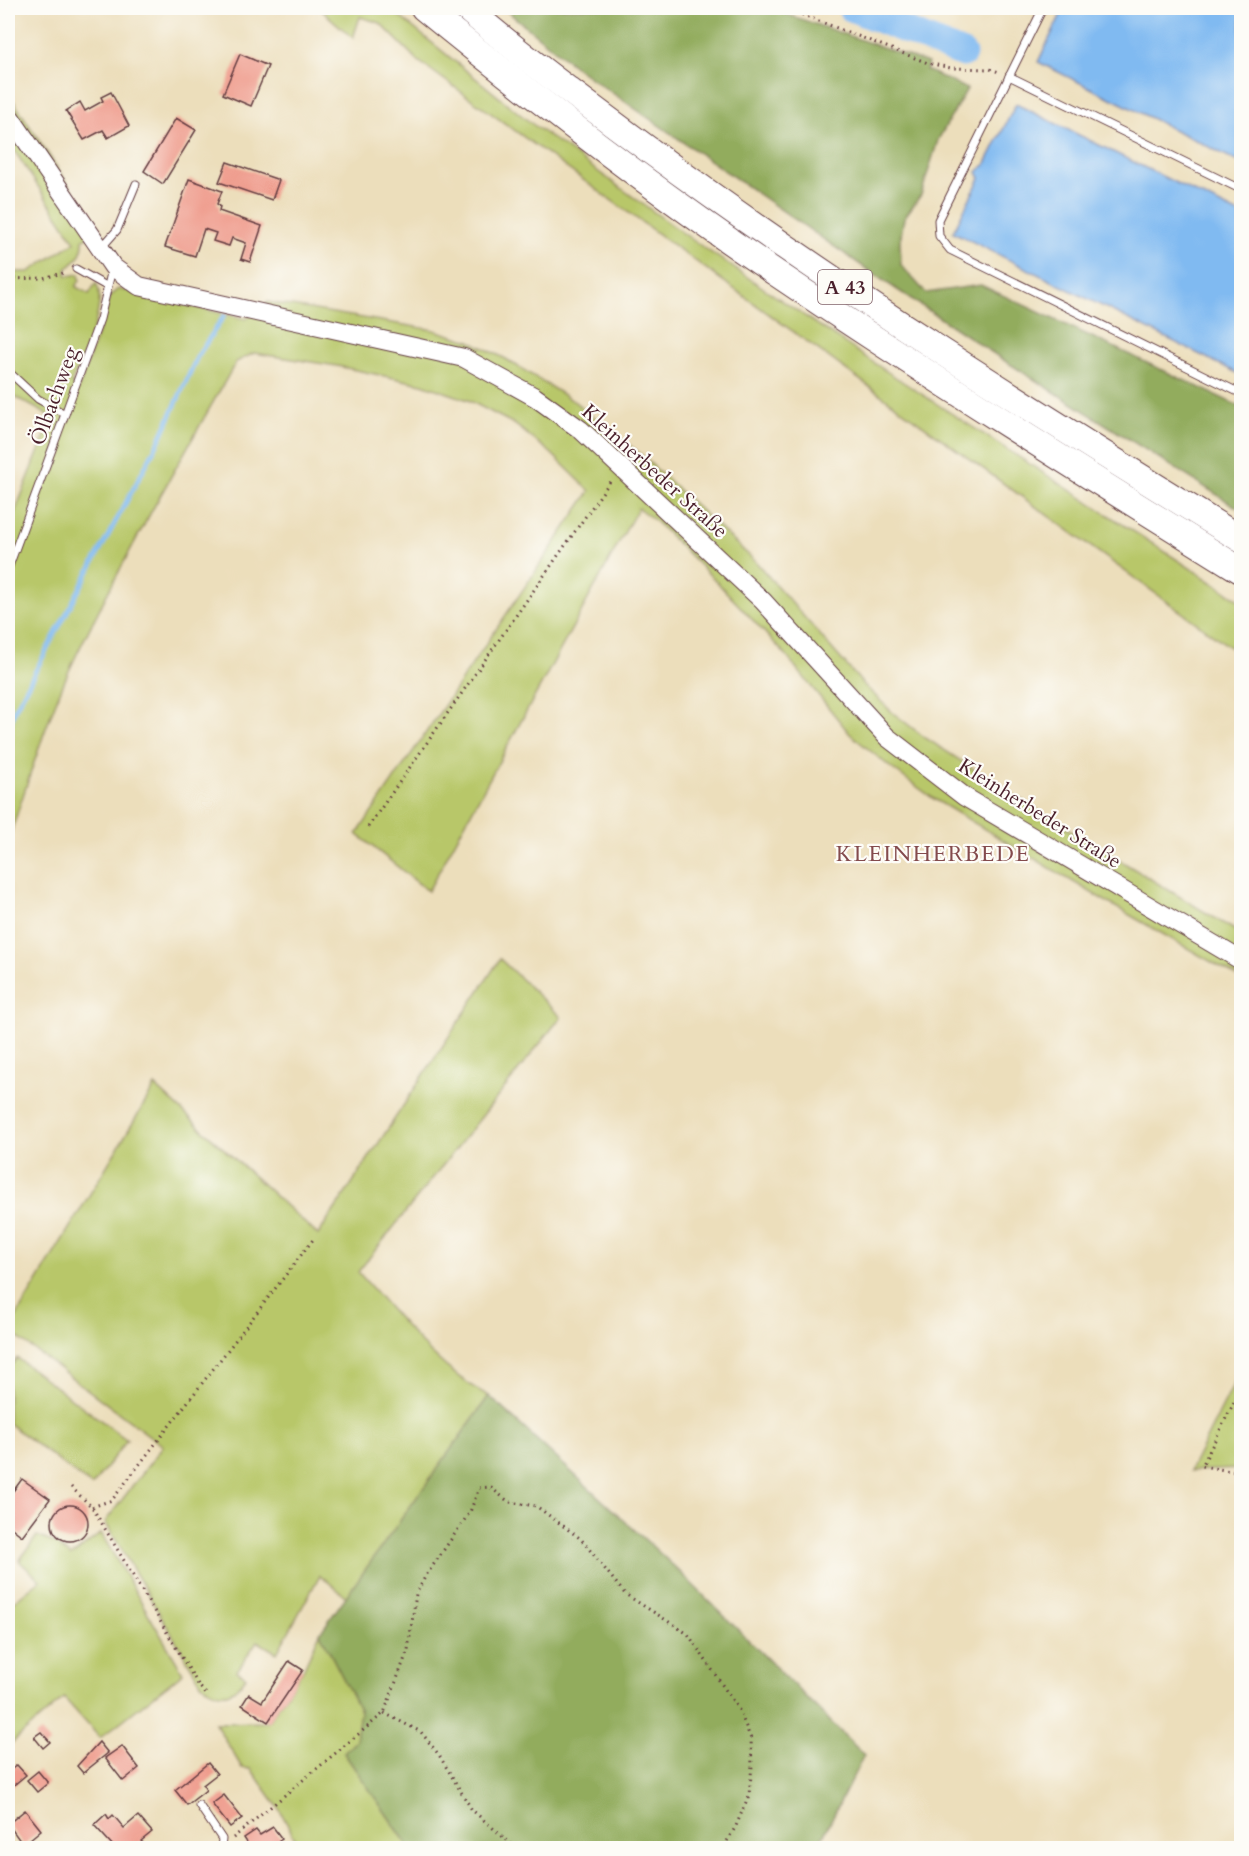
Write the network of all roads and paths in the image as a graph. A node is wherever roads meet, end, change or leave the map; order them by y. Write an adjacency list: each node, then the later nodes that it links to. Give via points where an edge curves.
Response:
1 (424, 8): 21 (highway, A 43, via 586,136 778,274)
2 (466, 8): 19 (highway, A 43, via 602,115 793,252 1007,393)
3 (785, 8): 5 (path, via 928,63 990,69)
4 (1043, 8): 5 (lane)
5 (1009, 76): 8 (lane); 16 (lane, via 938,220 939,236 950,250)
6 (8, 114): 9 (street, Kleinherbeder Straße)
7 (136, 184): 9 (lane, via 117,230)
8 (1242, 190)
9 (100, 249): 10 (street, Kleinherbeder Straße)
10 (113, 267): 14 (lane, Ölbachweg); 18 (street, Kleinherbeder Straße, via 139,286 464,358 535,397 581,430)
11 (76, 269): 14 (lane)
12 (60, 274): 13 (path)
13 (8, 279)
14 (108, 287): 17 (lane, Ölbachweg)
15 (8, 371): 17 (lane, via 38,399)
16 (1242, 394)
17 (65, 414): 20 (lane, Ölbachweg)
18 (621, 467): 22 (path); 23 (street, Kleinherbeder Straße, via 764,602 887,737 965,797)
19 (1242, 540)
20 (8, 569)
21 (1242, 571)
22 (368, 827)
23 (1242, 961)
24 (315, 1237): 28 (path, via 111,1500)
25 (1242, 1386): 26 (path, via 1202,1466)
26 (1242, 1473)
27 (71, 1487): 28 (path)
28 (92, 1508): 29 (path)
29 (208, 1696)
30 (384, 1713): 32 (path); 33 (path, via 421,1732 471,1810); 34 (path, via 408,1650 416,1594 470,1512 479,1488 490,1487 509,1502 536,1506 581,1539 625,1593 688,1634 739,1710 751,1739 749,1795)
31 (199, 1805): 32 (lane, via 222,1839)
32 (221, 1848)
33 (516, 1848)
34 (723, 1848)

